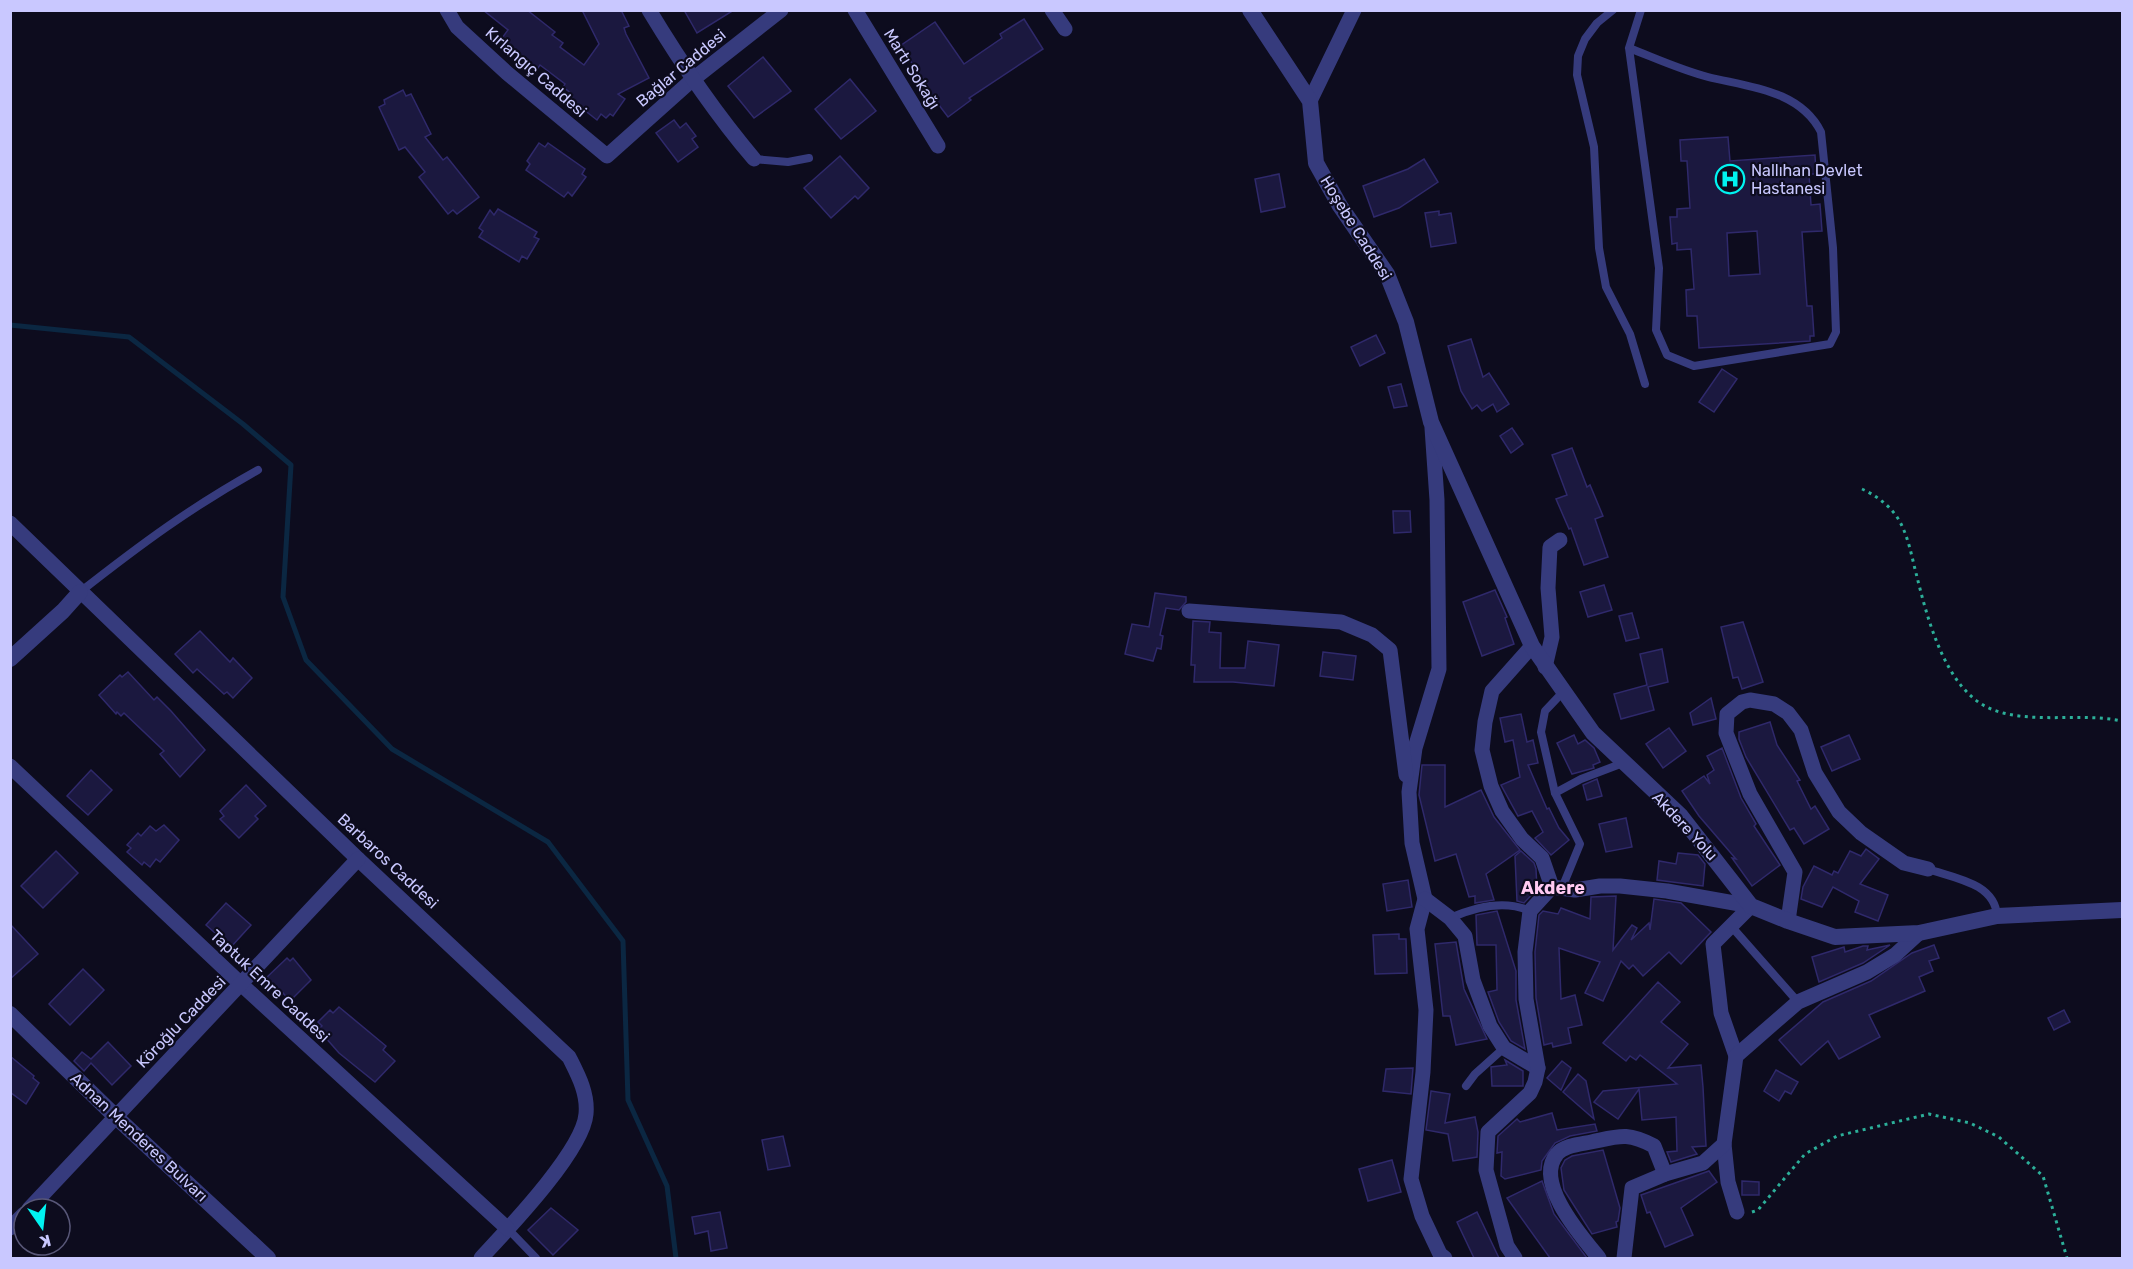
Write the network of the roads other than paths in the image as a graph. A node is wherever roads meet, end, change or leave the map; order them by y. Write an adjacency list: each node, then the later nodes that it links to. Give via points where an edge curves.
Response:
1 (447, 10): 15 (street, Kırlangıç Caddesi, via 457,27 507,73)
2 (649, 10): 12 (street)
3 (781, 10): 12 (street, Bağlar Caddesi)
4 (855, 10): 14 (street, Martı Sokağı)
5 (1052, 10): 10 (street)
6 (1250, 10): 13 (street, Hoşebe Caddesi)
7 (1354, 10): 13 (street)
8 (1612, 10): 18 (lane, via 1585,39 1578,56 1577,75 1594,147 1599,248 1606,287 1630,334)
9 (1641, 10): 11 (lane)
10 (1065, 29)
11 (1629, 48): 11 (lane, via 1709,77 1762,88 1796,105 1817,124 1833,248 1836,332 1830,344 1694,366 1667,355 1656,330 1659,268)
12 (692, 80): 15 (street, Bağlar Caddesi); 17 (street)
13 (1310, 101): 19 (street, Hoşebe Caddesi, via 1316,163 1387,274 1406,322)
14 (938, 146)
15 (607, 156)
16 (809, 158): 17 (lane, via 788,162)
17 (754, 159)
18 (1645, 384)
19 (1431, 422): 25 (street, Akdere Yolu); 31 (street, via 1437,500 1439,669 1415,748)
20 (258, 470): 23 (lane, via 154,534)
21 (10, 523): 23 (street, Barbaros Caddesi)
22 (1560, 540): 27 (street, via 1550,547 1552,637)
23 (80, 592): 26 (street); 33 (street, Barbaros Caddesi)
24 (1189, 611): 31 (street, via 1341,622 1372,635 1390,651)
25 (1532, 646): 27 (street, Akdere Yolu); 35 (street, via 1492,691 1482,750 1502,811 1521,839 1542,858)
26 (10, 659)
27 (1545, 667): 28 (street, Akdere Yolu)
28 (1563, 692): 29 (street, Akdere Yolu, via 1593,733); 32 (lane, via 1548,705 1541,724)
29 (1623, 763): 32 (lane); 37 (street, Akdere Yolu, via 1680,815)
30 (10, 766): 45 (street, Taptuk Emre Caddesi)
31 (1409, 792): 36 (street, via 1412,843)
32 (1555, 793): 35 (lane, via 1580,844)
33 (358, 859): 45 (street, Köroğlu Caddesi); 57 (street, Barbaros Caddesi, via 554,1041 569,1057 582,1083 586,1115 578,1135 560,1165)
34 (1928, 869): 40 (lane, via 1986,891 1995,903); 42 (street, via 1904,863 1844,817 1826,793 1801,730 1788,713 1767,701 1742,702 1727,714 1725,733 1750,794 1795,873)
35 (1557, 888): 37 (street, via 1620,886); 39 (street)
36 (1425, 899): 41 (street); 61 (street, via 1417,928 1426,1010 1423,1072 1410,1179 1422,1216)
37 (1751, 906): 42 (street, Akdere Yolu); 43 (street)
38 (2122, 910): 40 (street, Akdere Yolu)
39 (1530, 911): 41 (lane, via 1498,905); 50 (street, via 1525,952 1526,999)
40 (1997, 916): 44 (street, Akdere Yolu)
41 (1450, 918): 48 (street, via 1465,936 1473,980 1490,1026)
42 (1788, 921): 44 (street, Akdere Yolu, via 1835,936)
43 (1731, 926): 46 (lane); 49 (street, via 1713,944 1721,1013)
44 (1919, 933): 46 (street, via 1895,955 1867,972)
45 (242, 986): 52 (street, Köroğlu Caddesi); 57 (street, Taptuk Emre Caddesi)
46 (1798, 1002): 49 (street)
47 (10, 1014): 52 (street, Adnan Menderes Bulvarı)
48 (1504, 1048): 50 (street); 51 (lane)
49 (1736, 1056): 53 (street)
50 (1538, 1068): 62 (street, via 1530,1094 1488,1132 1486,1170 1507,1246)
51 (1466, 1086)
52 (115, 1116): 55 (street, Köroğlu Caddesi); 58 (street, Adnan Menderes Bulvarı)
53 (1724, 1144): 54 (street, via 1703,1163); 56 (street, via 1728,1182)
54 (1665, 1174): 63 (street, via 1654,1146 1634,1136 1570,1146 1557,1153 1549,1169 1554,1191 1576,1230); 64 (street, via 1632,1188)
55 (40, 1197)
56 (1737, 1212)
57 (508, 1228): 59 (street, Barbaros Caddesi); 60 (lane)
58 (268, 1258)
59 (481, 1258)
60 (536, 1258)
61 (1445, 1258)
62 (1515, 1258)
63 (1599, 1258)
64 (1624, 1258)

